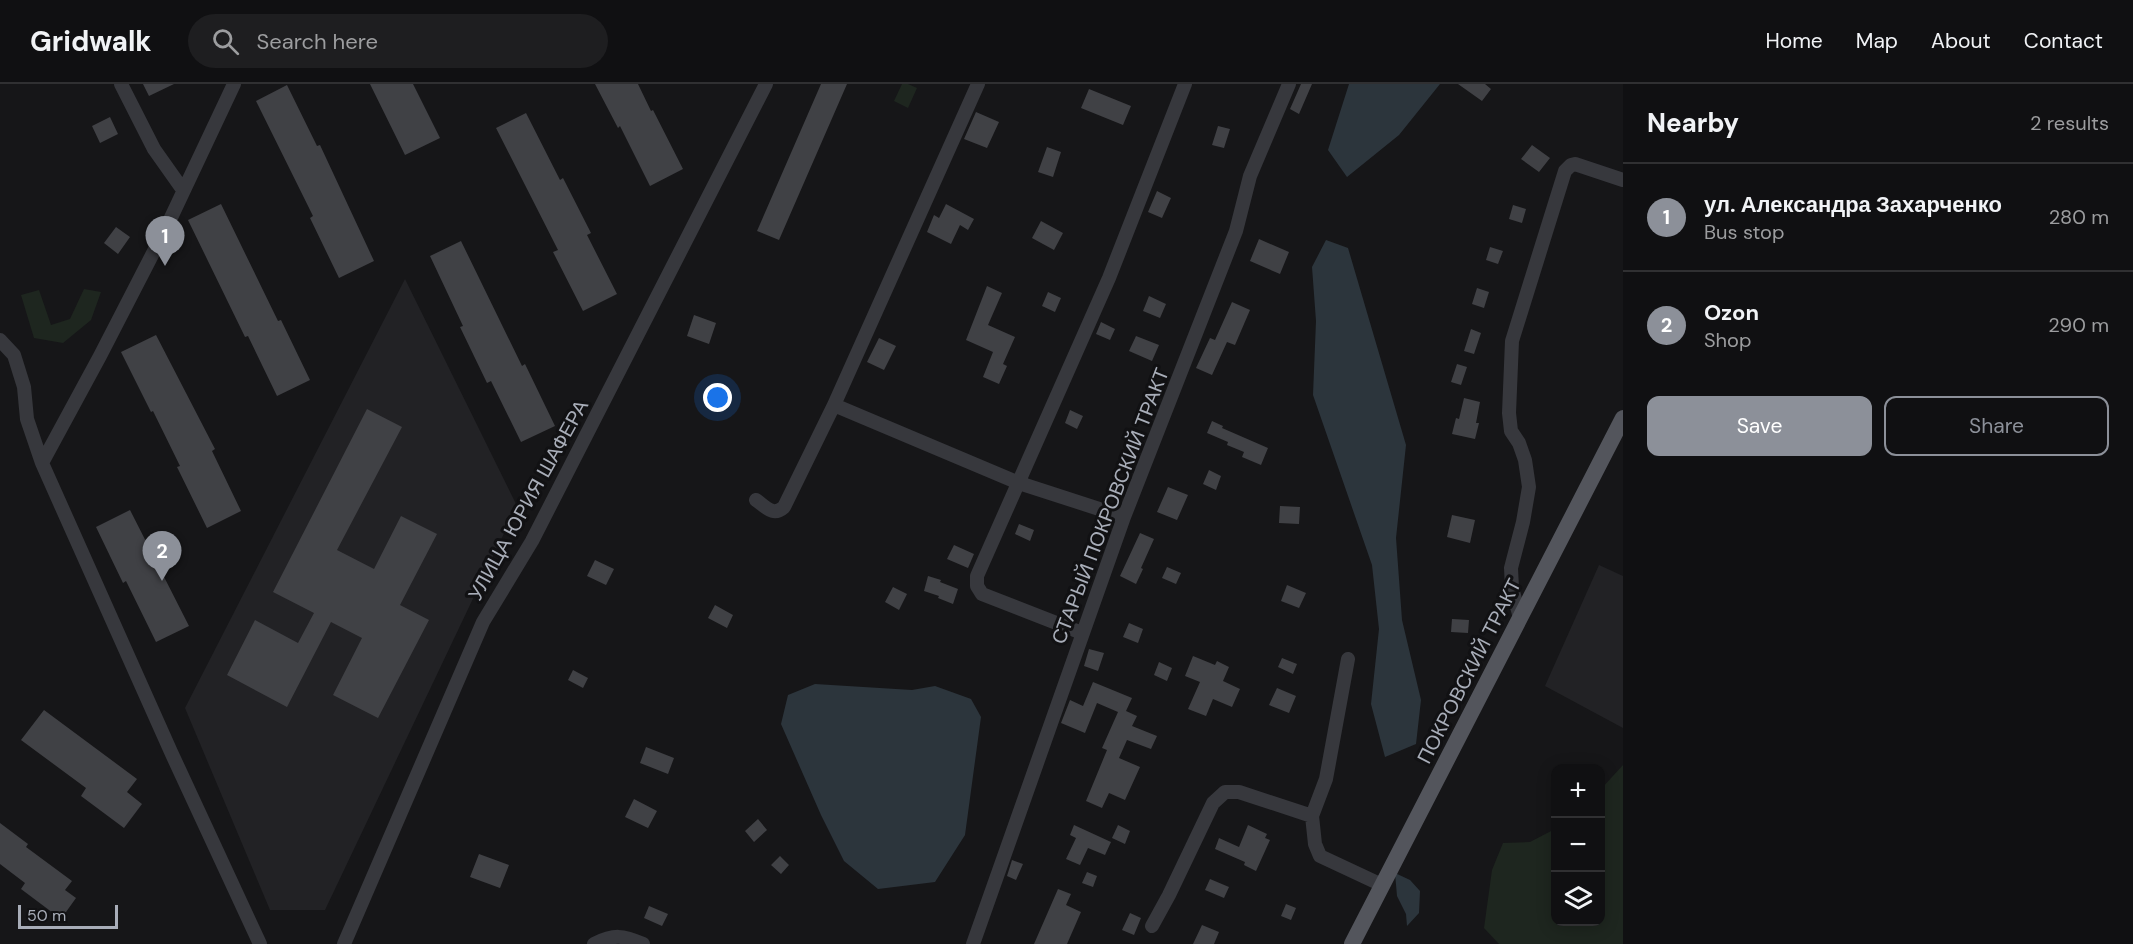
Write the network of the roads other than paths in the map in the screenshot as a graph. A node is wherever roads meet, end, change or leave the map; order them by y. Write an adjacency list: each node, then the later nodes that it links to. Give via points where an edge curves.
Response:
1 (121, 84): 8 (street, via 154,149)
2 (766, 84): 23 (street, УЛИЦА ЮРИЯ ШАФЕРА, via 532,542 483,622)
3 (978, 84): 10 (street)
4 (1185, 84): 13 (street, via 1110,278)
5 (1288, 84): 15 (street, СТАРЫЙ ПОКРОВСКИЙ ТРАКТ, via 1250,176 1236,231)
6 (230, 86): 8 (street)
7 (1623, 180): 16 (street, via 1575,164 1565,171 1512,341 1509,413 1511,431 1525,460 1528,487 1511,568)
8 (183, 190): 12 (street)
9 (0, 340): 12 (street, via 14,354 24,387 27,419)
10 (834, 405): 13 (street); 14 (street, via 784,507 772,512)
11 (1623, 418): 16 (main road, ПОКРОВСКИЙ ТРАКТ)
12 (42, 463): 22 (street)
13 (1019, 483): 15 (street); 17 (street, via 977,576 977,586 982,594)
14 (756, 500)
15 (1124, 517): 17 (street, СТАРЫЙ ПОКРОВСКИЙ ТРАКТ)
16 (1520, 618): 20 (main road, ПОКРОВСКИЙ ТРАКТ)
17 (1082, 633): 26 (street, СТАРЫЙ ПОКРОВСКИЙ ТРАКТ)
18 (1348, 659): 19 (street, via 1326,779)
19 (1312, 816): 20 (street, via 1320,856); 21 (street, via 1239,792 1225,792 1213,803)
20 (1382, 885): 27 (main road, ПОКРОВСКИЙ ТРАКТ)
21 (1152, 926)
22 (260, 944)
23 (344, 944)
24 (594, 944): 25 (street, via 611,936)
25 (643, 944)
26 (973, 944)
27 (1352, 944)

